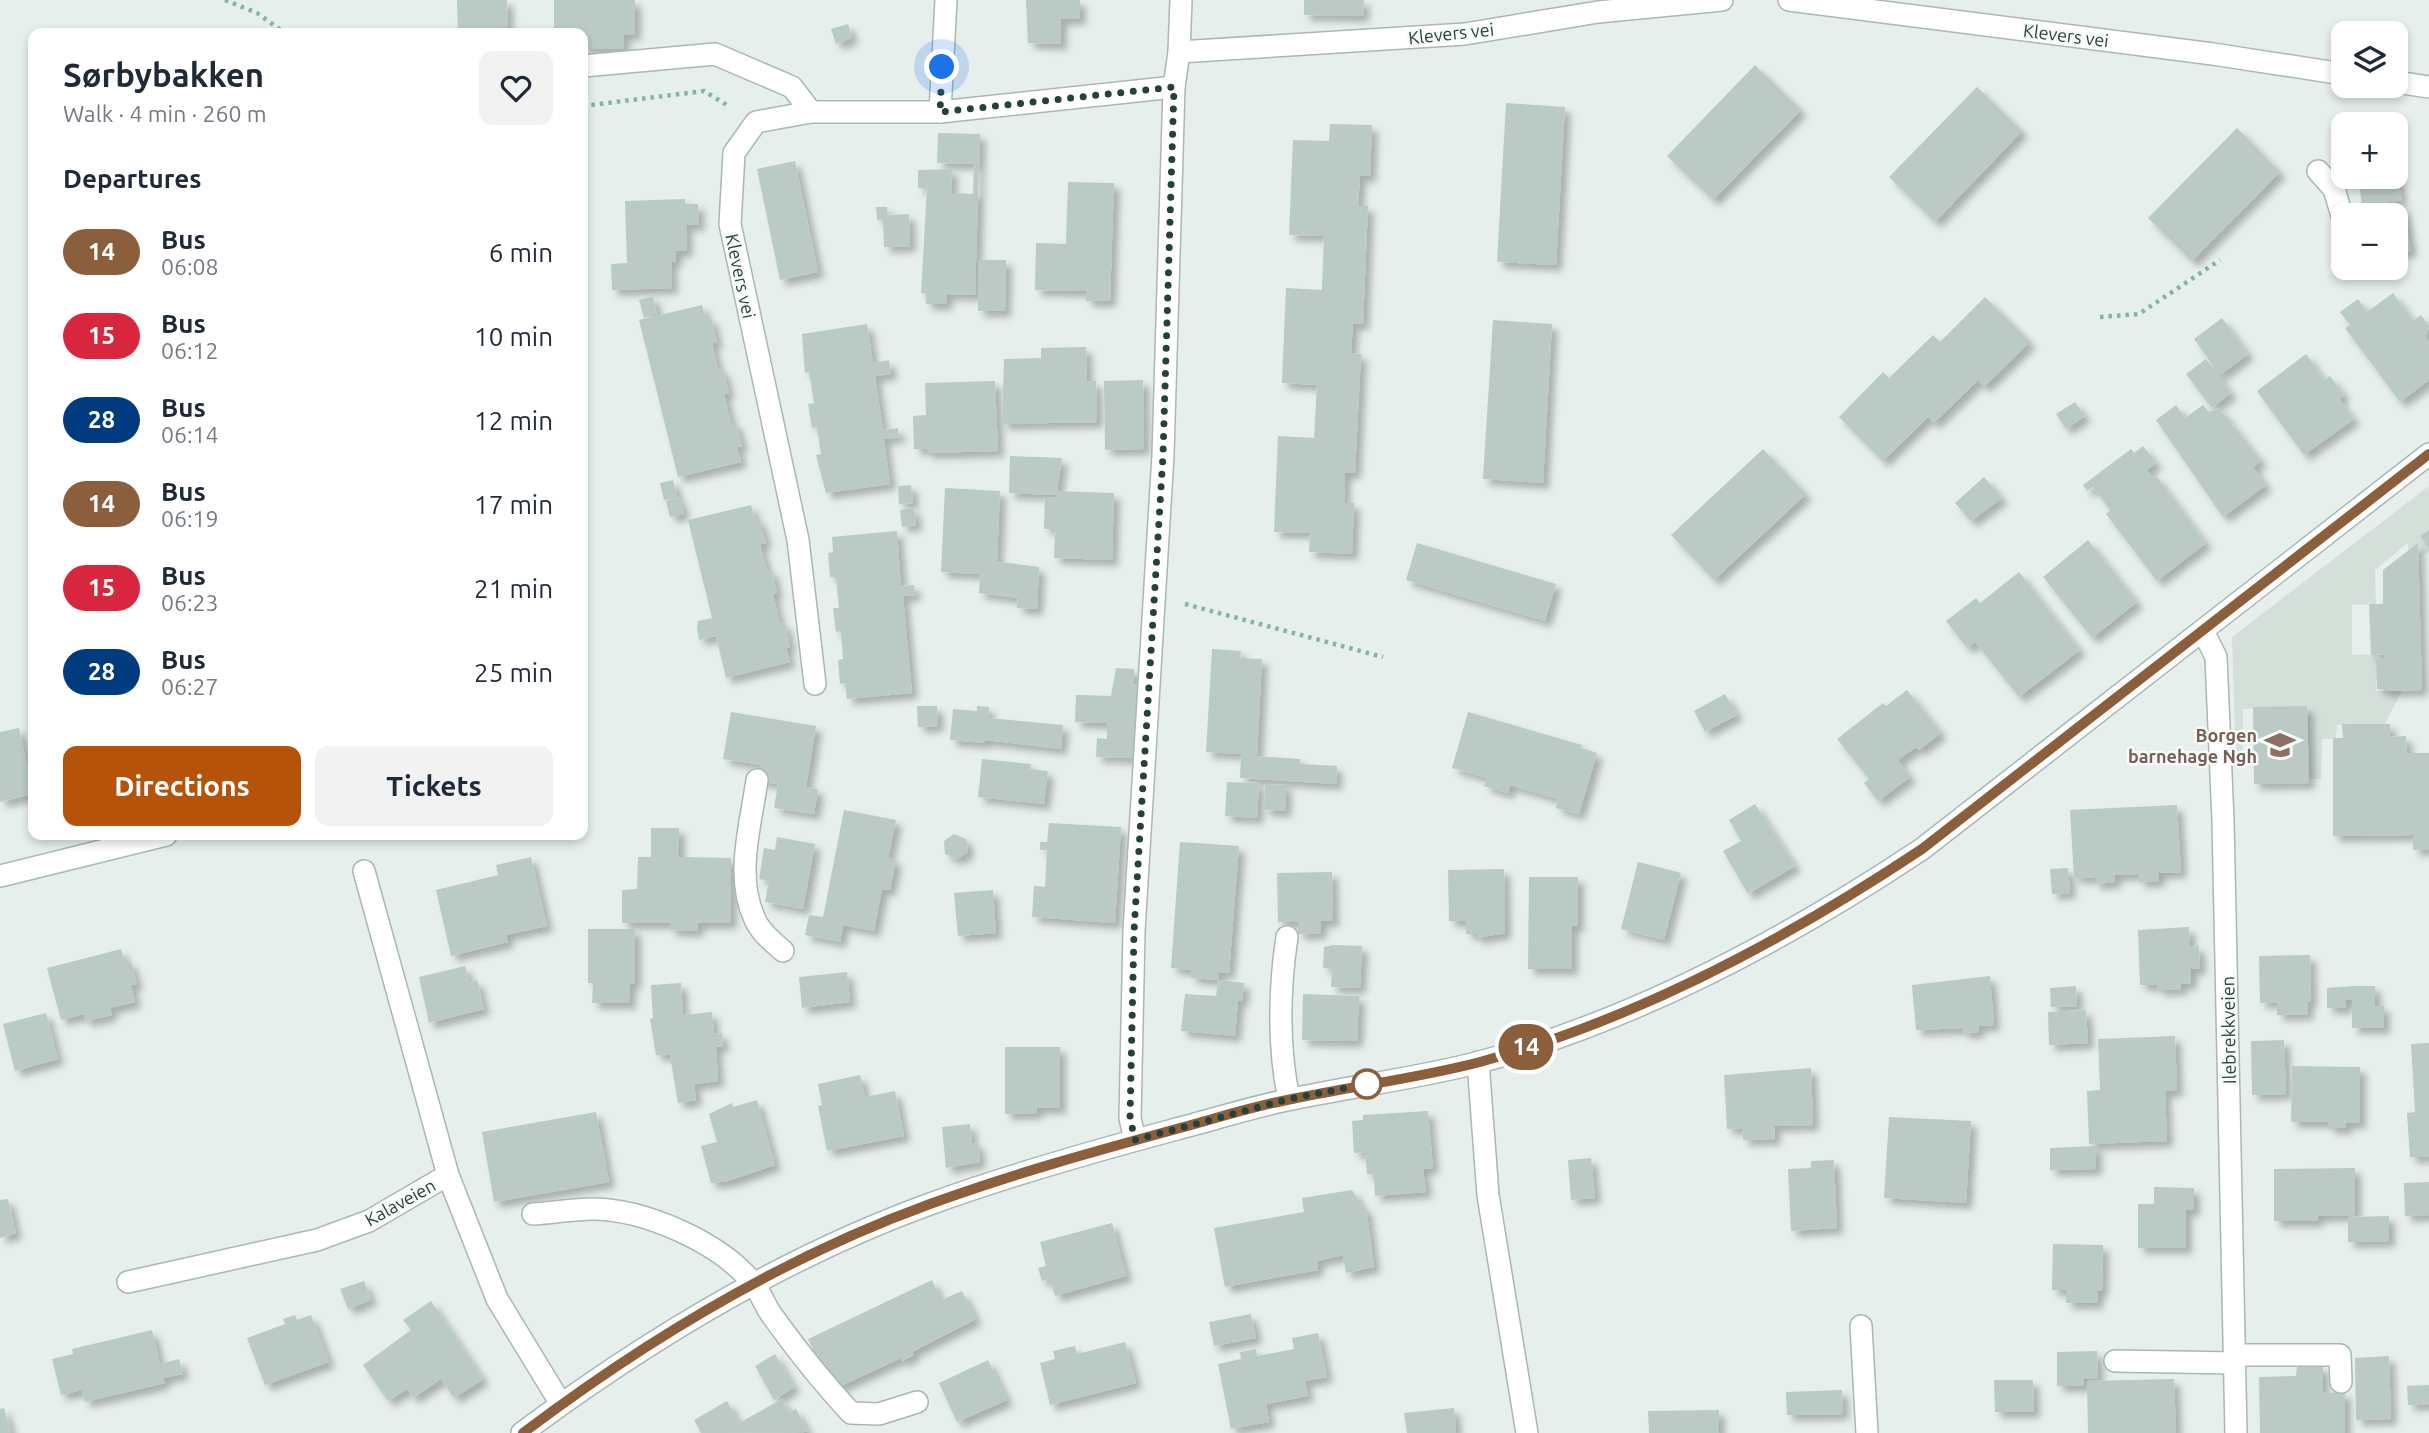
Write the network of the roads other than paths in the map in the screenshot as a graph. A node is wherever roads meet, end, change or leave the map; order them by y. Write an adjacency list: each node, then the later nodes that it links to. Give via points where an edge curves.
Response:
1 (946, 0): 12 (street)
2 (1181, 0): 5 (street)
3 (1722, 0): 5 (street, Klevers vei, via 1598,12 1465,34)
4 (1789, 0): 7 (street, Klevers vei)
5 (1180, 52): 9 (street)
6 (588, 66): 11 (street, via 715,54 792,87)
7 (2331, 73)
8 (2408, 84): 10 (street)
9 (1174, 87): 12 (street); 26 (street, via 1163,455 1134,931 1130,1118)
10 (2429, 87)
11 (811, 112): 12 (street); 17 (street, Klevers vei, via 756,122 734,153 730,224 798,540)
12 (940, 112)
13 (2318, 171): 14 (street)
14 (2338, 203)
15 (2429, 454): 16 (street)
16 (2203, 631): 24 (street, via 1922,849 1832,907 1756,950 1631,1008); 32 (street, Ilebrekkveien, via 2216,657)
17 (815, 684)
18 (757, 780): 23 (street, via 745,871 749,903 761,929)
19 (146, 840): 21 (street)
20 (364, 871): 27 (street, Kalaveien)
21 (0, 876)
22 (1287, 937): 25 (street, via 1282,1015 1283,1075)
23 (783, 951)
24 (1478, 1062): 25 (street); 38 (street, via 1488,1195)
25 (1289, 1099): 26 (street)
26 (1135, 1140): 30 (street, via 930,1204 858,1233)
27 (448, 1175): 29 (street, Kalaveien, via 369,1221 317,1240); 36 (street, via 497,1299)
28 (533, 1214): 30 (street, via 592,1209 628,1213 696,1238 737,1265)
29 (128, 1282)
30 (755, 1284): 35 (street, via 813,1372 851,1413 879,1414); 36 (street, via 680,1326)
31 (1861, 1326): 39 (street)
32 (2235, 1359): 33 (street); 34 (street, via 2340,1355); 40 (street, Ilebrekkveien)
33 (2115, 1361)
34 (2341, 1382)
35 (917, 1402)
36 (561, 1404): 37 (street)
37 (532, 1430)
38 (1527, 1433)
39 (1867, 1433)
40 (2236, 1433)

